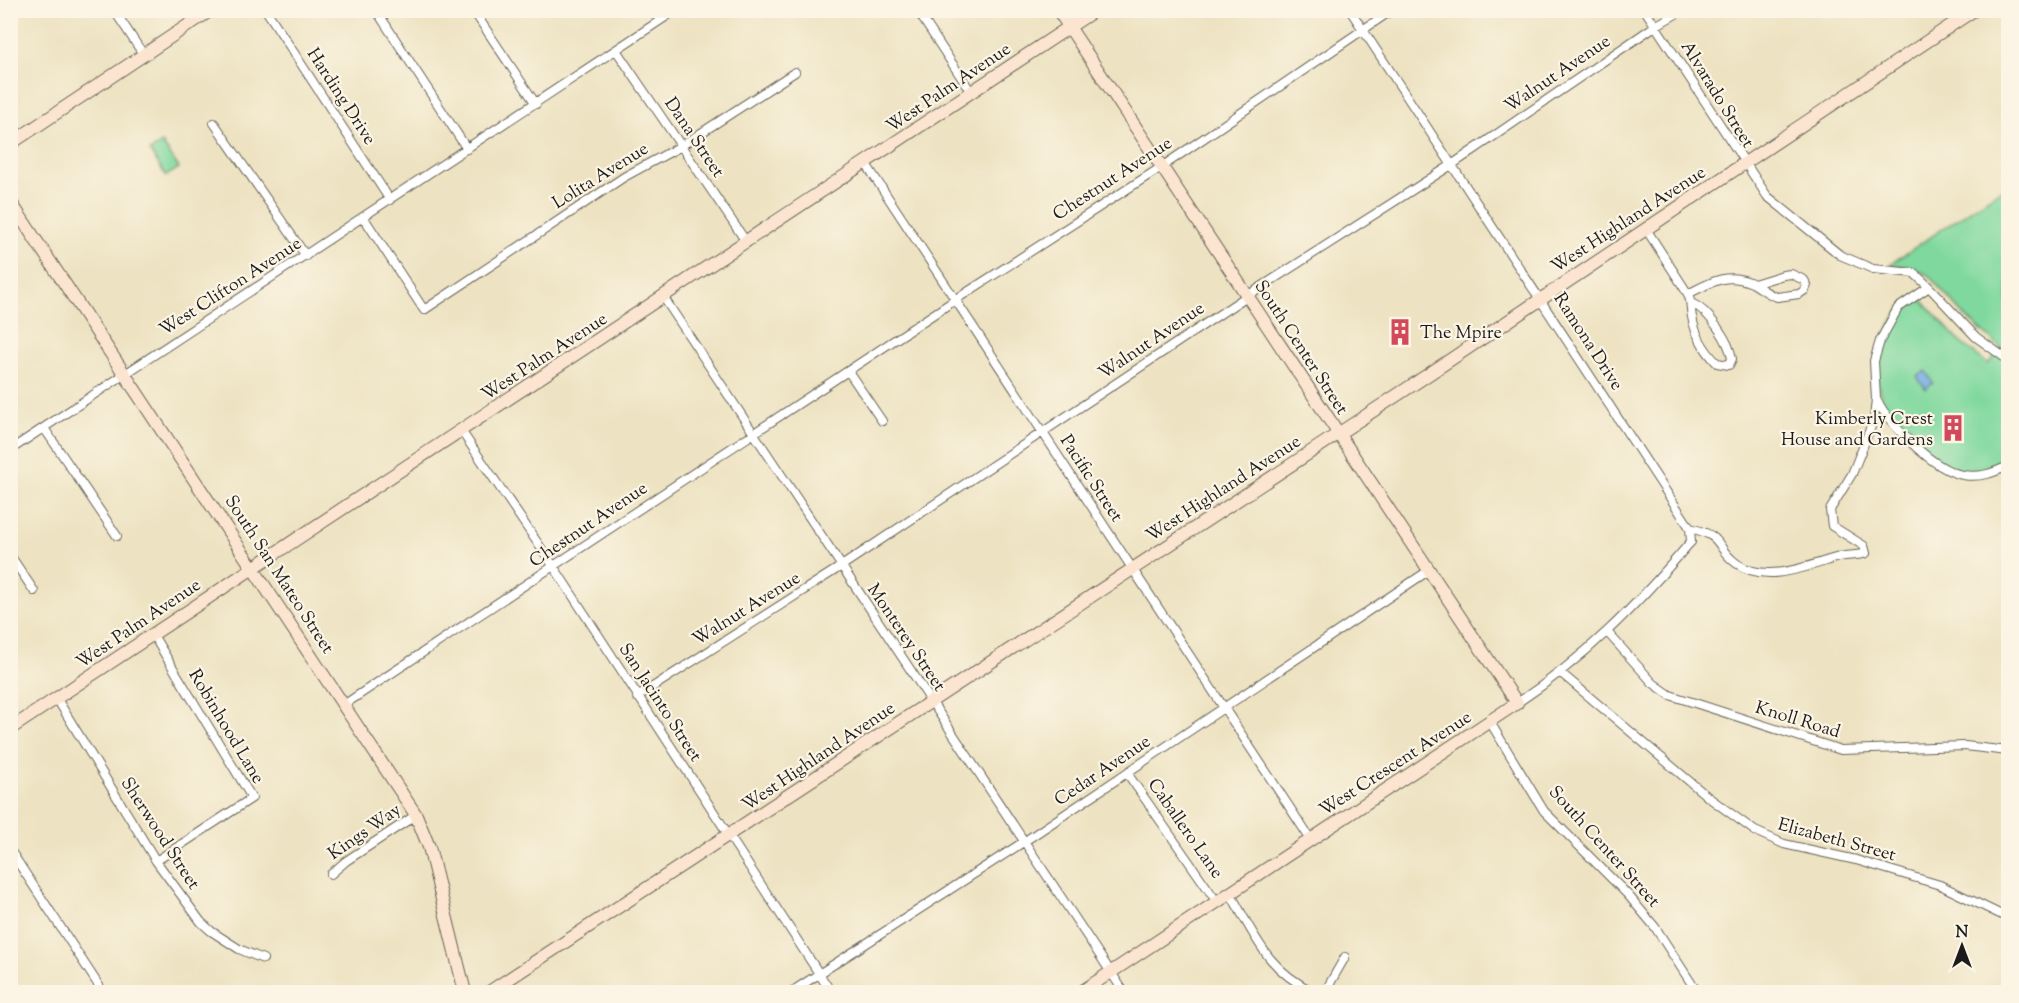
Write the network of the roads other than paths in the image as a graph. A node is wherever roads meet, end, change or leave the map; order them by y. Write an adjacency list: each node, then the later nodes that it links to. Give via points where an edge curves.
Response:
1 (114, 10): 19 (street)
2 (211, 10): 19 (street)
3 (266, 10): 31 (street, Harding Drive)
4 (376, 10): 26 (street)
5 (473, 10): 22 (street)
6 (676, 10): 18 (street)
7 (917, 10): 21 (street)
8 (1058, 10): 16 (street, South Center Street)
9 (1095, 10): 16 (street, West Palm Avenue)
10 (1350, 10): 17 (street, Ramona Drive)
11 (1392, 10): 17 (street, Chestnut Avenue)
12 (1645, 10): 15 (street, Alvarado Street)
13 (1683, 10): 15 (street, Walnut Avenue)
14 (1974, 10): 29 (street, West Highland Avenue)
15 (1655, 26): 28 (street, Walnut Avenue); 29 (street, Alvarado Street)
16 (1069, 27): 21 (street, West Palm Avenue); 30 (street, South Center Street)
17 (1363, 29): 28 (street, Ramona Drive); 30 (street, Chestnut Avenue)
18 (616, 50): 22 (street); 25 (street, Dana Street)
19 (142, 54): 24 (street)
20 (795, 72): 25 (street, Lolita Avenue)
21 (971, 92): 27 (street, West Palm Avenue)
22 (536, 104): 26 (street, West Clifton Avenue)
23 (214, 123): 36 (street)
24 (10, 144)
25 (681, 146): 33 (street, Lolita Avenue, via 624,177 424,310); 35 (street, Dana Street)
26 (467, 149): 31 (street, West Clifton Avenue)
27 (866, 164): 35 (street, West Palm Avenue); 43 (street, Pacific Street)
28 (1453, 164): 40 (street, Walnut Avenue); 41 (street, Ramona Drive)
29 (1744, 165): 34 (street, West Highland Avenue); 38 (street, Alvarado Street, via 1767,196 1840,255 1873,269 1914,273)
30 (1163, 166): 40 (street, South Center Street); 43 (street, Chestnut Avenue)
31 (390, 200): 33 (street, West Clifton Avenue)
32 (10, 201): 47 (street, South San Mateo Street)
33 (364, 218): 36 (street, West Clifton Avenue)
34 (1646, 229): 39 (street); 41 (street, West Highland Avenue)
35 (747, 243): 42 (street, West Palm Avenue)
36 (306, 256): 47 (street, West Clifton Avenue)
37 (1754, 284): 37 (street, via 1776,297 1799,294 1807,285 1791,274); 39 (street, via 1729,276)
38 (1929, 287): 45 (street, Alvarado Street, via 1976,338); 48 (street, via 1898,308 1880,341 1874,361)
39 (1688, 294): 44 (street)
40 (1247, 296): 52 (street, Walnut Avenue); 54 (street, South Center Street)
41 (1541, 297): 54 (street, West Highland Avenue); 57 (street, Ramona Drive)
42 (664, 298): 51 (street, West Palm Avenue); 53 (street, Monterey Street)
43 (955, 300): 46 (street, Chestnut Avenue); 52 (street, Pacific Street)
44 (1693, 304): 44 (street, via 1698,336 1717,363 1729,365 1731,351 1705,312)
45 (2008, 360)
46 (848, 371): 49 (street); 53 (street, Chestnut Avenue)
47 (126, 373): 50 (street, West Clifton Avenue); 60 (street, South San Mateo Street)
48 (1876, 399): 56 (street, via 1893,425 1948,470 1981,476); 57 (street, via 1874,419 1830,515 1836,531 1864,546 1866,553 1840,556 1794,572 1754,570 1733,561 1716,537)
49 (882, 421)
50 (44, 428): 55 (street, West Clifton Avenue); 58 (street)
51 (462, 432): 60 (street, West Palm Avenue); 61 (street, San Jacinto Street)
52 (1043, 432): 62 (street, Walnut Avenue); 63 (street, Pacific Street)
53 (752, 434): 61 (street, Chestnut Avenue); 62 (street, Monterey Street)
54 (1337, 434): 63 (street, West Highland Avenue); 64 (street, South Center Street)
55 (10, 450)
56 (2008, 466)
57 (1690, 528): 66 (street, West Crescent Avenue, via 1691,542)
58 (117, 536)
59 (10, 555): 65 (street)
60 (254, 567): 67 (street, West Palm Avenue); 73 (street, South San Mateo Street)
61 (554, 567): 69 (street, San Jacinto Street); 73 (street, Chestnut Avenue)
62 (840, 567): 69 (street, Walnut Avenue); 71 (street, Monterey Street)
63 (1132, 569): 71 (street, West Highland Avenue); 74 (street, Pacific Street)
64 (1428, 571): 72 (street, South Center Street); 74 (street, Cedar Avenue)
65 (34, 591)
66 (1608, 633): 68 (street, West Crescent Avenue); 77 (street, Knoll Road, via 1653,683 1670,695 1829,746 1860,751 1965,746)
67 (153, 635): 70 (street, West Palm Avenue); 84 (street, Robinhood Lane, via 252,798)
68 (1562, 673): 72 (street, West Crescent Avenue); 88 (street, Elizabeth Street, via 1708,797 1755,831 1784,844 1940,885)
69 (637, 697): 80 (street, San Jacinto Street)
70 (57, 699): 76 (street, West Palm Avenue); 84 (street, Sherwood Street)
71 (931, 703): 80 (street, West Highland Avenue); 82 (street, Monterey Street)
72 (1517, 703): 75 (street, West Crescent Avenue)
73 (345, 704): 79 (street, South San Mateo Street)
74 (1224, 708): 78 (street, Cedar Avenue); 81 (street, Pacific Street)
75 (1490, 722): 81 (street, West Crescent Avenue); 102 (street, South Center Street, via 1544,811 1655,927)
76 (10, 729)
77 (2008, 751)
78 (1127, 773): 82 (street, Cedar Avenue); 87 (street, Caballero Lane)
79 (416, 815): 85 (street, Kings Way); 94 (street, South San Mateo Street, via 429,847)
80 (728, 838): 92 (street, San Jacinto Street); 95 (street, West Highland Avenue)
81 (1311, 840): 86 (street, West Crescent Avenue)
82 (1025, 841): 91 (street, Monterey Street); 92 (street, Cedar Avenue)
83 (10, 850): 93 (street)
84 (156, 861): 90 (street, Sherwood Street, via 211,932)
85 (331, 874)
86 (1230, 893): 87 (street, West Crescent Avenue); 100 (street, via 1262,951 1280,972)
87 (1217, 902): 91 (street, West Crescent Avenue)
88 (2008, 918)
89 (1345, 957): 101 (street)
90 (263, 959)
91 (1111, 973): 98 (street, West Crescent Avenue); 99 (street, Monterey Street)
92 (819, 974): 96 (street, Cedar Avenue); 97 (street, San Jacinto Street)
93 (103, 993)
94 (465, 993)
95 (489, 993)
96 (791, 993)
97 (831, 993)
98 (1081, 993)
99 (1124, 993)
100 (1314, 993)
101 (1325, 993)
102 (1697, 993)

